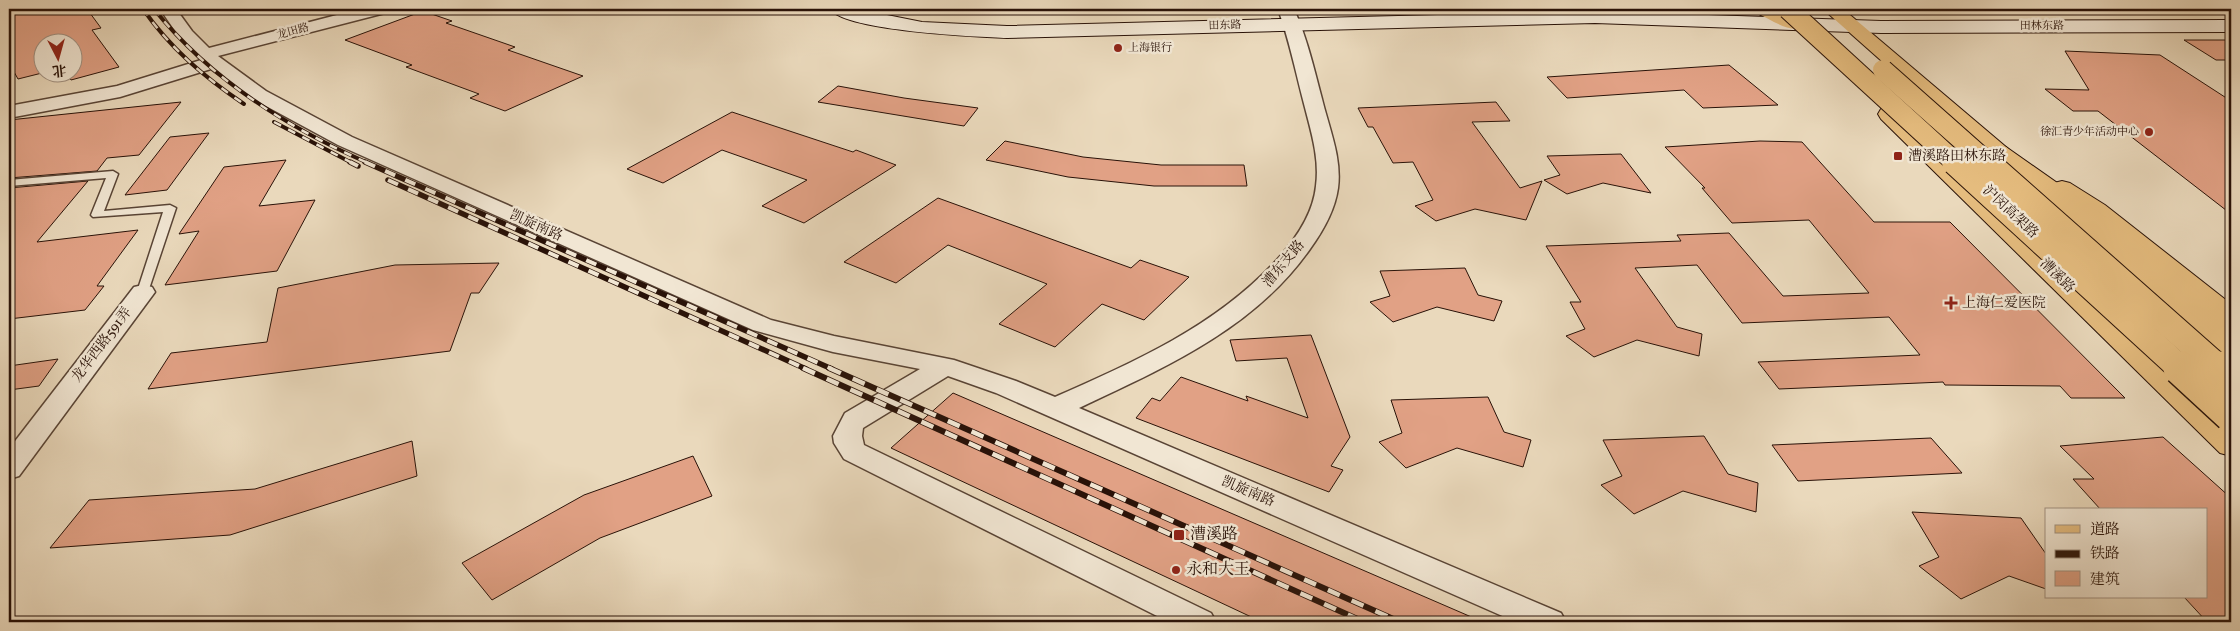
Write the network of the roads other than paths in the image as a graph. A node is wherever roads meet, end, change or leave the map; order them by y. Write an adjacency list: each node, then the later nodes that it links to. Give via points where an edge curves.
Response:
1 (168, 9): 11 (street, 凯旋南路)
2 (379, 9): 11 (street, 龙田路)
3 (839, 9): 8 (street, 田东路, via 890,23 965,32 1054,32)
4 (1763, 9): 7 (main road, 漕溪路)
5 (1814, 9): 20 (main road, 沪闵高架路, bridge)
6 (1832, 9): 9 (main road)
7 (1787, 14): 8 (street, 田东路); 9 (street, 田东路); 22 (main road, 沪闵高架路, bridge); 23 (main road, 漕溪路)
8 (1289, 16): 21 (street, 漕东支路, via 1327,164 1324,202 1310,233 1264,289 1223,323 1162,359)
9 (1853, 26): 10 (street, 田林东路); 13 (main road)
10 (2231, 26)
11 (210, 58): 12 (street, 龙田路, via 120,91); 19 (street, 凯旋南路, via 251,89 324,131 762,325 832,344)
12 (9, 112)
13 (1998, 152): 16 (main road, via 2037,172 2096,210); 17 (main road, via 2101,225); 18 (main road, via 2093,240)
14 (9, 183): 15 (lane, 龙华西路591弄, via 113,174 97,215 170,208)
15 (143, 292): 24 (street, 龙华西路591弄)
16 (2231, 317)
17 (2231, 332)
18 (2231, 355)
19 (944, 366): 21 (street, 凯旋南路); 25 (street, via 855,420 846,436 854,452)
20 (2231, 379)
21 (1055, 408): 26 (street, 凯旋南路)
22 (2231, 415)
23 (2231, 445)
24 (9, 469)
25 (1199, 622)
26 (1549, 622)

